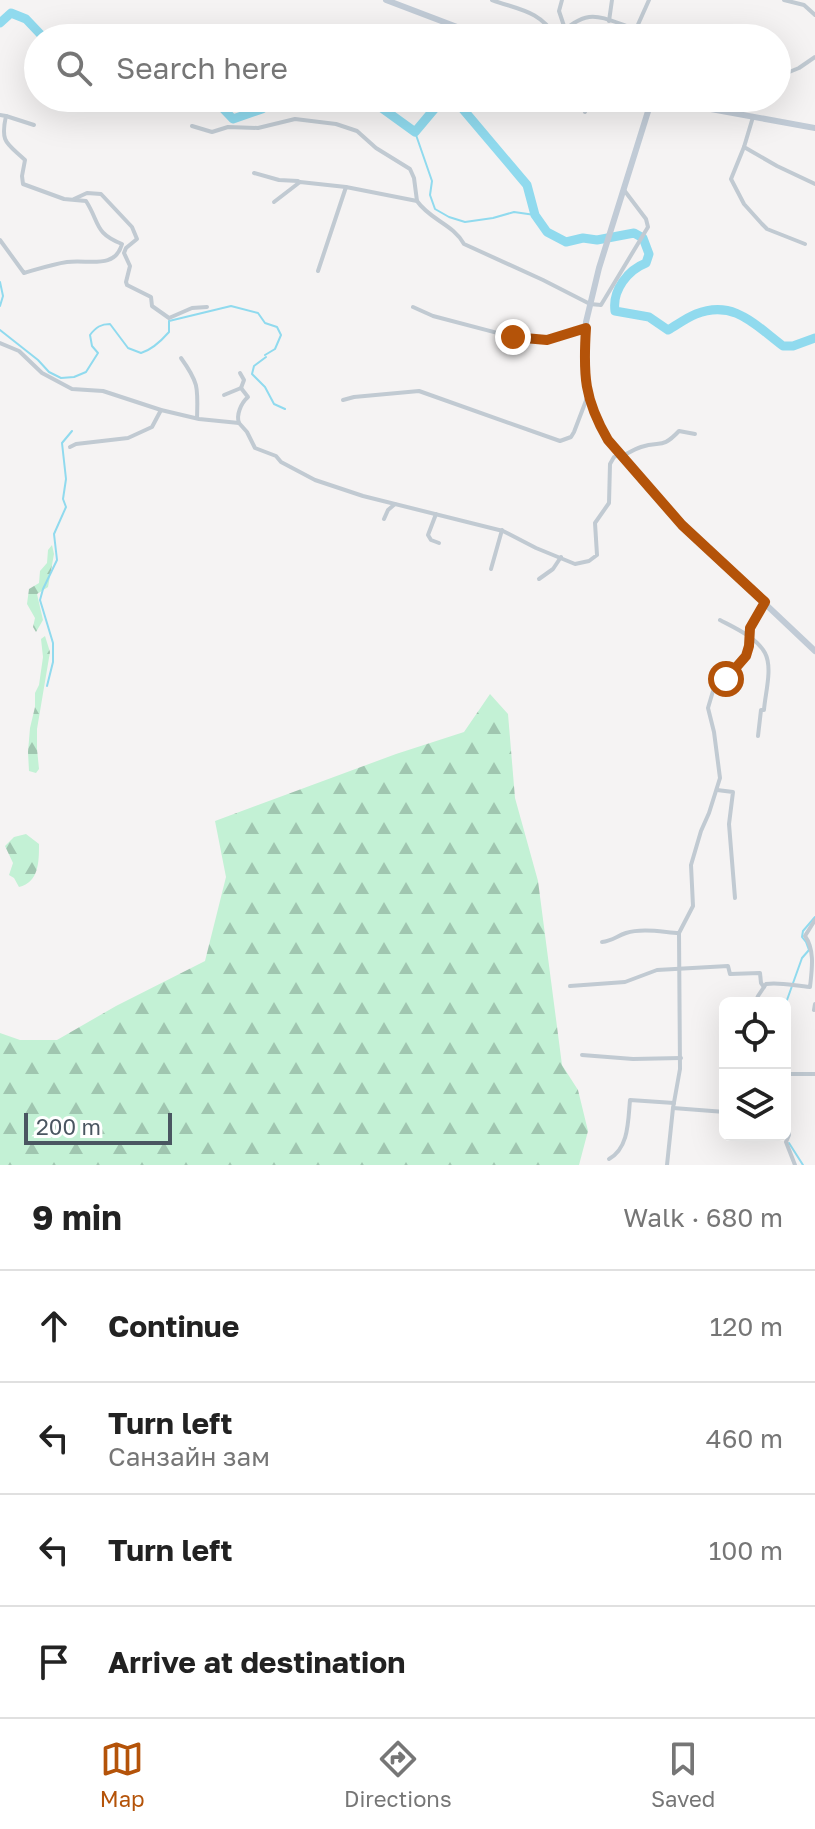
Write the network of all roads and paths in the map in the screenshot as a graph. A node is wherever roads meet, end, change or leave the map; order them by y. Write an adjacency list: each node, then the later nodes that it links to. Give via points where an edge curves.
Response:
1 (386, 0): 9 (main road)
2 (492, 0): 10 (street, via 528,10)
3 (562, 0): 11 (street)
4 (612, 0): 8 (street)
5 (649, 0): 14 (street)
6 (784, 0): 7 (street, via 804,5)
7 (815, 15)
8 (609, 21): 12 (street, via 593,16); 13 (street)
9 (449, 24)
10 (546, 24)
11 (563, 24)
12 (572, 24)
13 (619, 24)
14 (638, 24)
15 (814, 59): 16 (street)
16 (791, 71)
17 (646, 112): 29 (main road)
18 (726, 112): 20 (main road)
19 (3, 115): 21 (street); 30 (street, via 2,135 25,160 23,184)
20 (753, 117): 23 (main road); 24 (street)
21 (34, 125)
22 (192, 126): 31 (street, via 212,132 295,119 357,131 410,169)
23 (815, 128)
24 (744, 147): 27 (street); 34 (street, via 731,179 744,204 767,229)
25 (254, 173): 26 (street)
26 (300, 182): 28 (street); 32 (street)
27 (815, 184)
28 (346, 187): 31 (street); 35 (street)
29 (624, 190): 36 (main road); 36 (street, via 648,227 603,302)
30 (72, 200): 33 (street, via 86,201 96,226 122,244 116,257 24,273); 37 (street, via 101,194 132,227 137,239 124,253 130,266 126,282 151,297 159,312 169,318)
31 (417, 201): 36 (street, via 464,244)
32 (274, 202)
33 (0, 240)
34 (805, 244)
35 (318, 271)
36 (590, 304): 39 (main road)
37 (207, 307)
38 (413, 307): 39 (street, via 536,340)
39 (586, 328): 45 (main road)
40 (0, 343): 47 (street, via 72,389 103,391)
41 (181, 358): 48 (street, via 196,381)
42 (240, 373): 43 (street)
43 (241, 388): 44 (street); 49 (street, via 248,397)
44 (224, 395)
45 (587, 395): 46 (street, via 574,432 560,441 419,391); 52 (main road)
46 (343, 400)
47 (161, 410): 48 (street); 51 (street, via 152,427 128,438)
48 (197, 418): 49 (street)
49 (239, 423): 53 (street, via 255,448 315,480)
50 (695, 434): 52 (street, via 679,431 664,444 645,445)
51 (70, 447)
52 (620, 456): 58 (street, via 610,464 608,507 595,523 597,555 575,564); 61 (main road, via 682,525)
53 (395, 504): 54 (street); 55 (street)
54 (436, 514): 56 (street); 57 (street, via 428,535)
55 (384, 519)
56 (502, 530): 58 (street); 59 (street)
57 (439, 543)
58 (561, 557): 60 (street)
59 (491, 569)
60 (539, 579)
61 (765, 602): 63 (street); 64 (main road)
62 (720, 620): 63 (street)
63 (748, 635): 65 (street, via 766,654 768,669); 66 (street, via 746,656 713,691 708,708 720,778)
64 (815, 651)
65 (758, 736)
66 (717, 790): 67 (street, via 733,792 729,824); 69 (street, via 691,865 693,906)
67 (735, 898)
68 (815, 920): 74 (street, via 805,936 812,944)
69 (679, 933): 70 (street, via 637,931); 71 (street)
70 (602, 942)
71 (679, 968): 72 (street, via 625,982); 73 (street, via 728,966 730,974 760,973); 77 (street)
72 (570, 986)
73 (764, 987): 74 (street, via 779,982); 75 (street)
74 (813, 987)
75 (758, 997)
76 (582, 1055): 77 (street)
77 (681, 1058): 80 (street)
78 (791, 1074): 79 (street)
79 (815, 1074)
80 (673, 1106): 81 (street); 83 (street, via 630,1100 624,1143); 84 (street)
81 (719, 1111)
82 (786, 1141): 85 (street)
83 (609, 1159)
84 (667, 1165)
85 (795, 1165)

